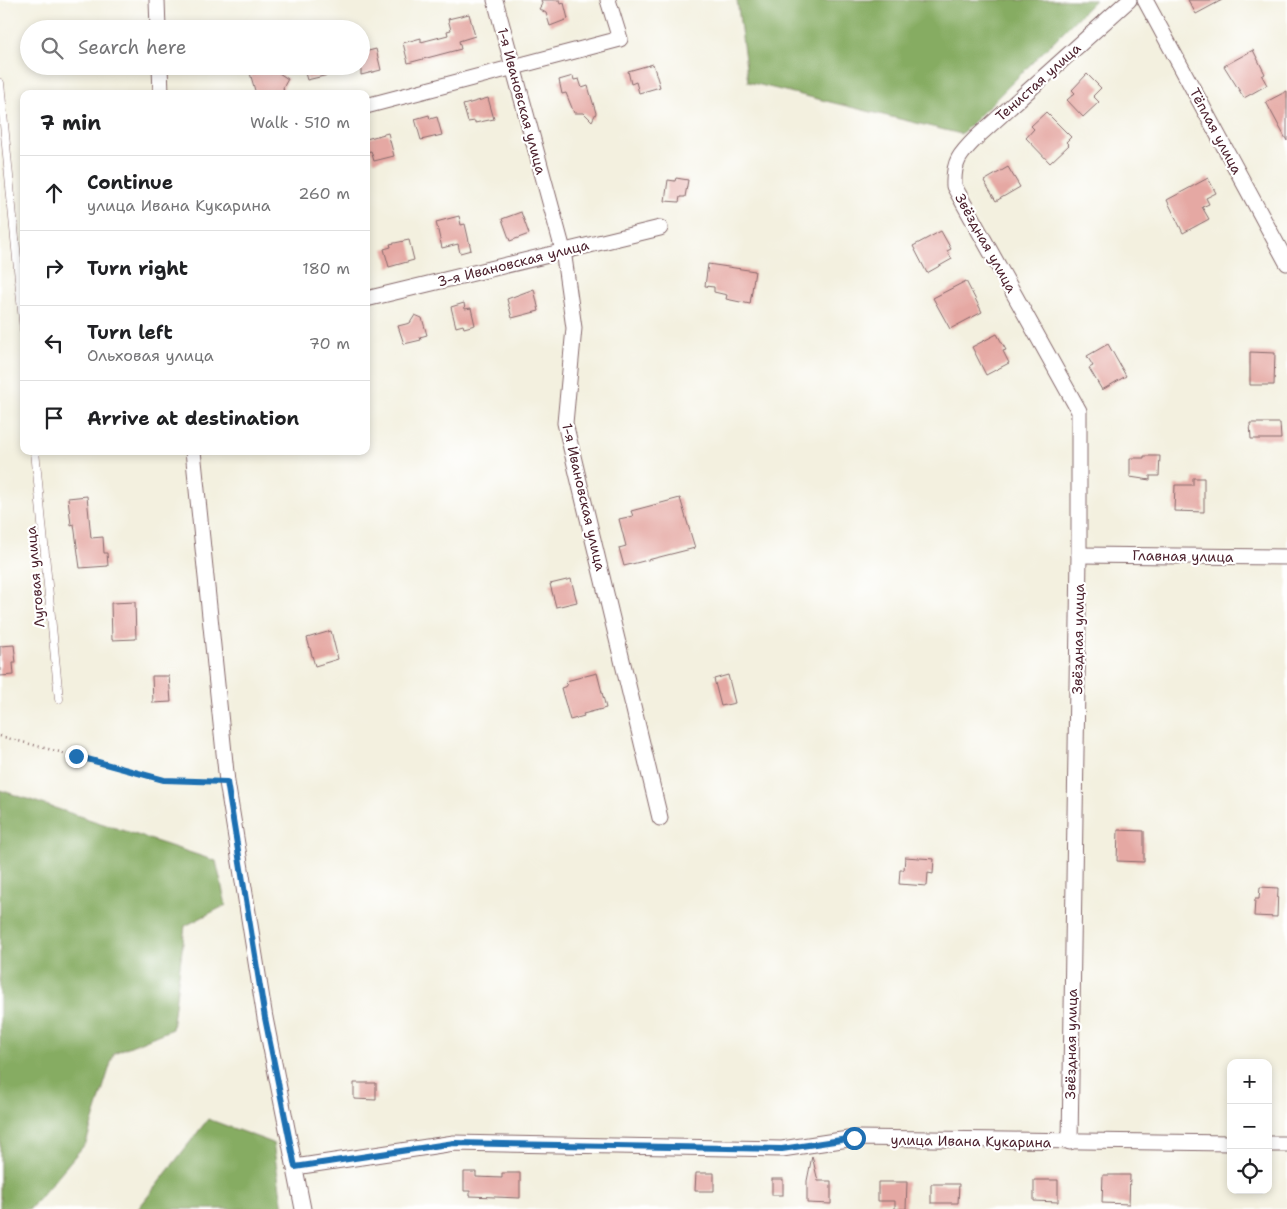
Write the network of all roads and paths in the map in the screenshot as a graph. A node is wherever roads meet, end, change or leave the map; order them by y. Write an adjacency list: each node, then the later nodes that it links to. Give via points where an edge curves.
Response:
1 (157, 0): 6 (street)
2 (496, 0): 7 (street, 1-я Ивановская улица)
3 (608, 0): 7 (street, via 620,39)
4 (1129, 0): 12 (street, Тенистая улица, via 972,142 961,153)
5 (1145, 0): 15 (street, Тёплая улица)
6 (158, 20)
7 (513, 69): 11 (street); 14 (street, 1-я Ивановская улица)
8 (160, 75): 10 (street)
9 (0, 83): 16 (lane)
10 (161, 90)
11 (370, 105)
12 (953, 169): 20 (street, Звёздная улица, via 954,186 1079,411)
13 (660, 228): 14 (street, 3-я Ивановская улица)
14 (563, 250): 17 (street, 3-я Ивановская улица); 25 (street, 1-я Ивановская улица, via 574,328 565,423)
15 (1287, 263)
16 (20, 289)
17 (370, 298)
18 (35, 455): 22 (lane, Луговая улица)
19 (192, 455): 24 (street)
20 (1079, 554): 21 (street, Главная улица); 26 (street, Звёздная улица)
21 (1287, 557)
22 (59, 700)
23 (0, 736): 24 (path, via 164,780)
24 (227, 782): 30 (street, via 265,1018)
25 (660, 818)
26 (1070, 1142): 27 (street, улица Ивана Кукарина); 30 (street, улица Ивана Кукарина, via 854,1138 782,1149 454,1143)
27 (1227, 1143)
28 (1272, 1144): 29 (street)
29 (1287, 1144)
30 (295, 1167): 31 (street)
31 (302, 1209)

